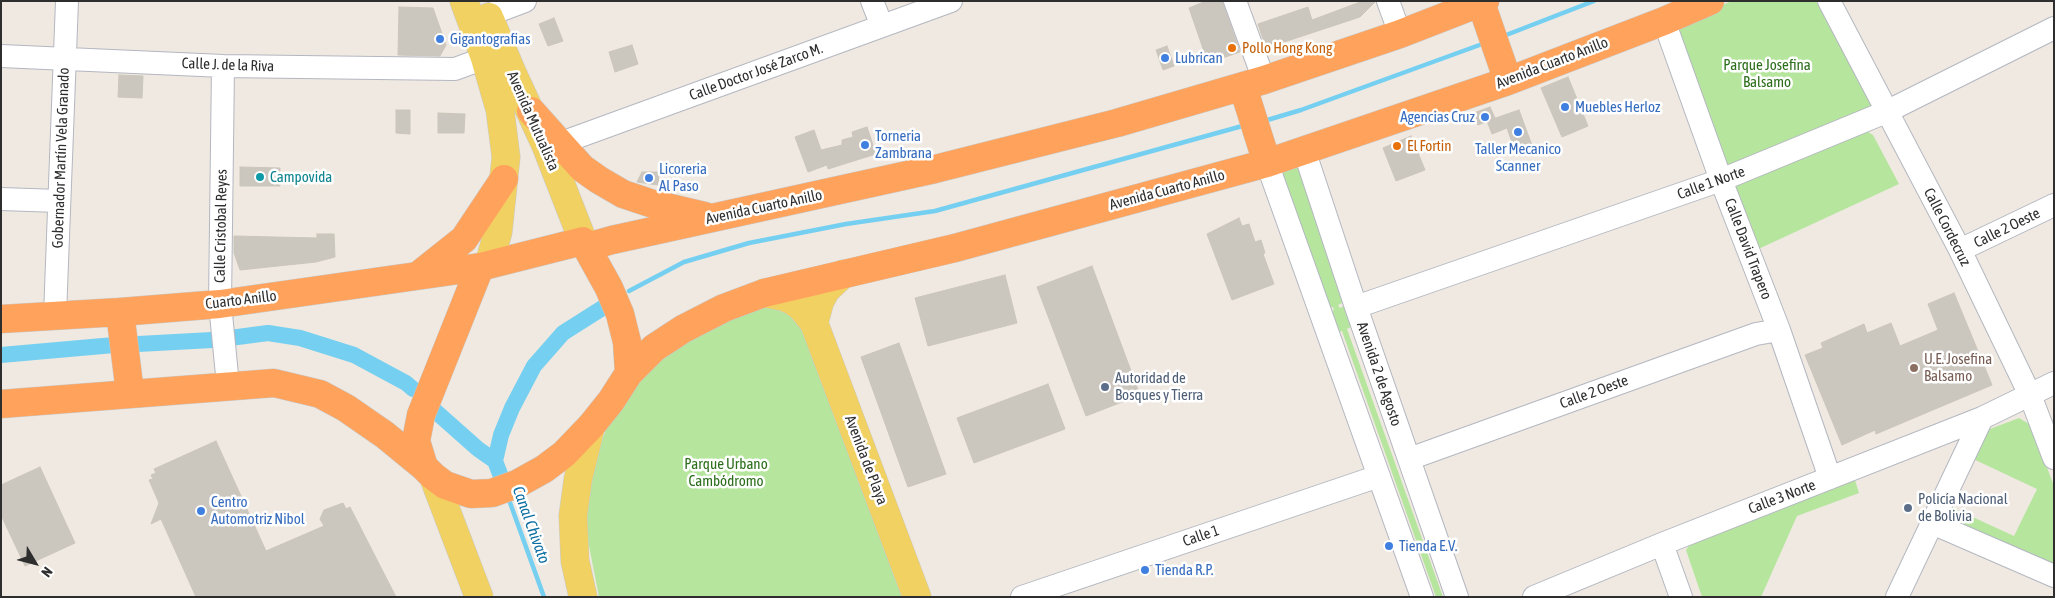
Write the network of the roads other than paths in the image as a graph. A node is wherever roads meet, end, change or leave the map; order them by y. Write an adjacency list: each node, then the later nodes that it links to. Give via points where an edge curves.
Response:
1 (66, 1): 17 (street, Gobernador Martín Vela Granado)
2 (464, 1): 18 (main road, Avenida Mutualista)
3 (525, 1): 11 (street)
4 (872, 1): 13 (street)
5 (951, 1): 13 (street, Calle Doctor José Zarco M.)
6 (1235, 1): 21 (street)
7 (1388, 1): 15 (street)
8 (1710, 1): 12 (highway, Avenida Cuarto Anillo)
9 (1828, 1): 23 (street, Calle Cordecruz)
10 (1484, 7): 15 (highway, Avenida Cuarto Anillo); 20 (highway)
11 (486, 8): 22 (main road, Avenida Mutualista)
12 (1664, 21): 20 (highway, Avenida Cuarto Anillo); 28 (street, Calle David Trapero)
13 (882, 26): 24 (street, Calle Doctor José Zarco M.)
14 (2054, 28): 23 (street, Calle 1 Norte)
15 (1400, 34): 21 (highway, Avenida Cuarto Anillo)
16 (1, 56): 17 (street, Calle J. de la Riva)
17 (64, 57): 19 (street, Calle J. de la Riva); 30 (street, Gobernador Martín Vela Granado)
18 (485, 58): 19 (street, Calle J. de la Riva, via 455,68); 27 (main road, Avenida Mutualista, via 500,110)
19 (223, 66): 40 (street, Calle Cristobal Reyes)
20 (1505, 74): 25 (highway, Avenida Cuarto Anillo)
21 (1251, 89): 26 (highway); 32 (highway, Avenida Cuarto Anillo, via 954,164)
22 (531, 110): 24 (highway)
23 (1886, 112): 28 (street, Calle 1 Norte); 34 (street, Calle Cordecruz)
24 (554, 144): 27 (main road, via 517,159); 32 (highway, via 582,168 623,194); 33 (main road, Avenida Mutualista)
25 (1304, 150): 26 (highway, Avenida Cuarto Anillo); 39 (street, Avenida 2 de Agosto)
26 (1265, 154): 36 (highway, Avenida Cuarto Anillo, via 955,248); 57 (street)
27 (505, 168): 35 (main road, Avenida Mutualista, via 498,232); 37 (highway, via 464,239)
28 (1721, 180): 39 (street, Calle 1 Norte); 45 (street, Calle David Trapero)
29 (1, 199): 30 (street)
30 (59, 201): 41 (street, Gobernador Martín Vela Granado)
31 (2054, 205): 34 (street, Calle 2 Oeste)
32 (714, 218): 33 (highway, Avenida Cuarto Anillo)
33 (585, 244): 35 (highway, Avenida Cuarto Anillo); 46 (highway, via 620,314 627,342)
34 (1960, 250): 50 (street, Calle Cordecruz)
35 (484, 266): 37 (highway, Cuarto Anillo); 56 (highway, via 421,415 416,441)
36 (843, 274): 38 (highway, Avenida Cuarto Anillo); 44 (main road, via 826,290)
37 (418, 276): 40 (highway, Cuarto Anillo)
38 (764, 293): 44 (main road, Avenida de Playa, via 793,301); 46 (highway, Avenida Cuarto Anillo, via 724,308 683,329 654,348)
39 (1356, 308): 54 (street, Avenida 2 de Agosto)
40 (221, 313): 43 (highway, Cuarto Anillo); 48 (street, Calle Cristobal Reyes)
41 (55, 316): 42 (highway, Cuarto Anillo); 43 (highway, Cuarto Anillo)
42 (1, 319)
43 (121, 322): 49 (highway)
44 (814, 323): 64 (main road, Avenida de Playa)
45 (1779, 330): 54 (street, Calle 2 Oeste, via 1756,334); 58 (street, Calle David Trapero)
46 (629, 373): 53 (highway, Avenida Cuarto Anillo)
47 (2054, 383): 50 (street, Calle 3 Norte)
48 (228, 385): 49 (highway); 56 (highway, via 274,383 320,394 385,435)
49 (130, 393): 51 (highway)
50 (2030, 395): 52 (street, Calle 3 Norte); 55 (street, Calle Cordecruz)
51 (1, 404)
52 (1982, 418): 58 (street, Calle 3 Norte); 59 (street)
53 (590, 426): 56 (highway, Avenida Cuarto Anillo, via 564,454 544,469 492,493 471,494 457,490 445,485); 63 (main road, via 578,479 574,516 575,561)
54 (1409, 458): 67 (street, Avenida 2 de Agosto)
55 (2054, 458)
56 (429, 471): 62 (main road)
57 (1379, 476): 65 (street, Calle 1); 66 (street)
58 (1830, 478): 60 (street, Calle 3 Norte)
59 (1932, 522): 61 (street); 70 (street)
60 (1662, 544): 68 (street, Calle 3 Norte); 69 (street)
61 (2054, 576)
62 (479, 597)
63 (583, 597)
64 (917, 597)
65 (1022, 597)
66 (1422, 597)
67 (1457, 597)
68 (1534, 597)
69 (1681, 597)
70 (1897, 597)

